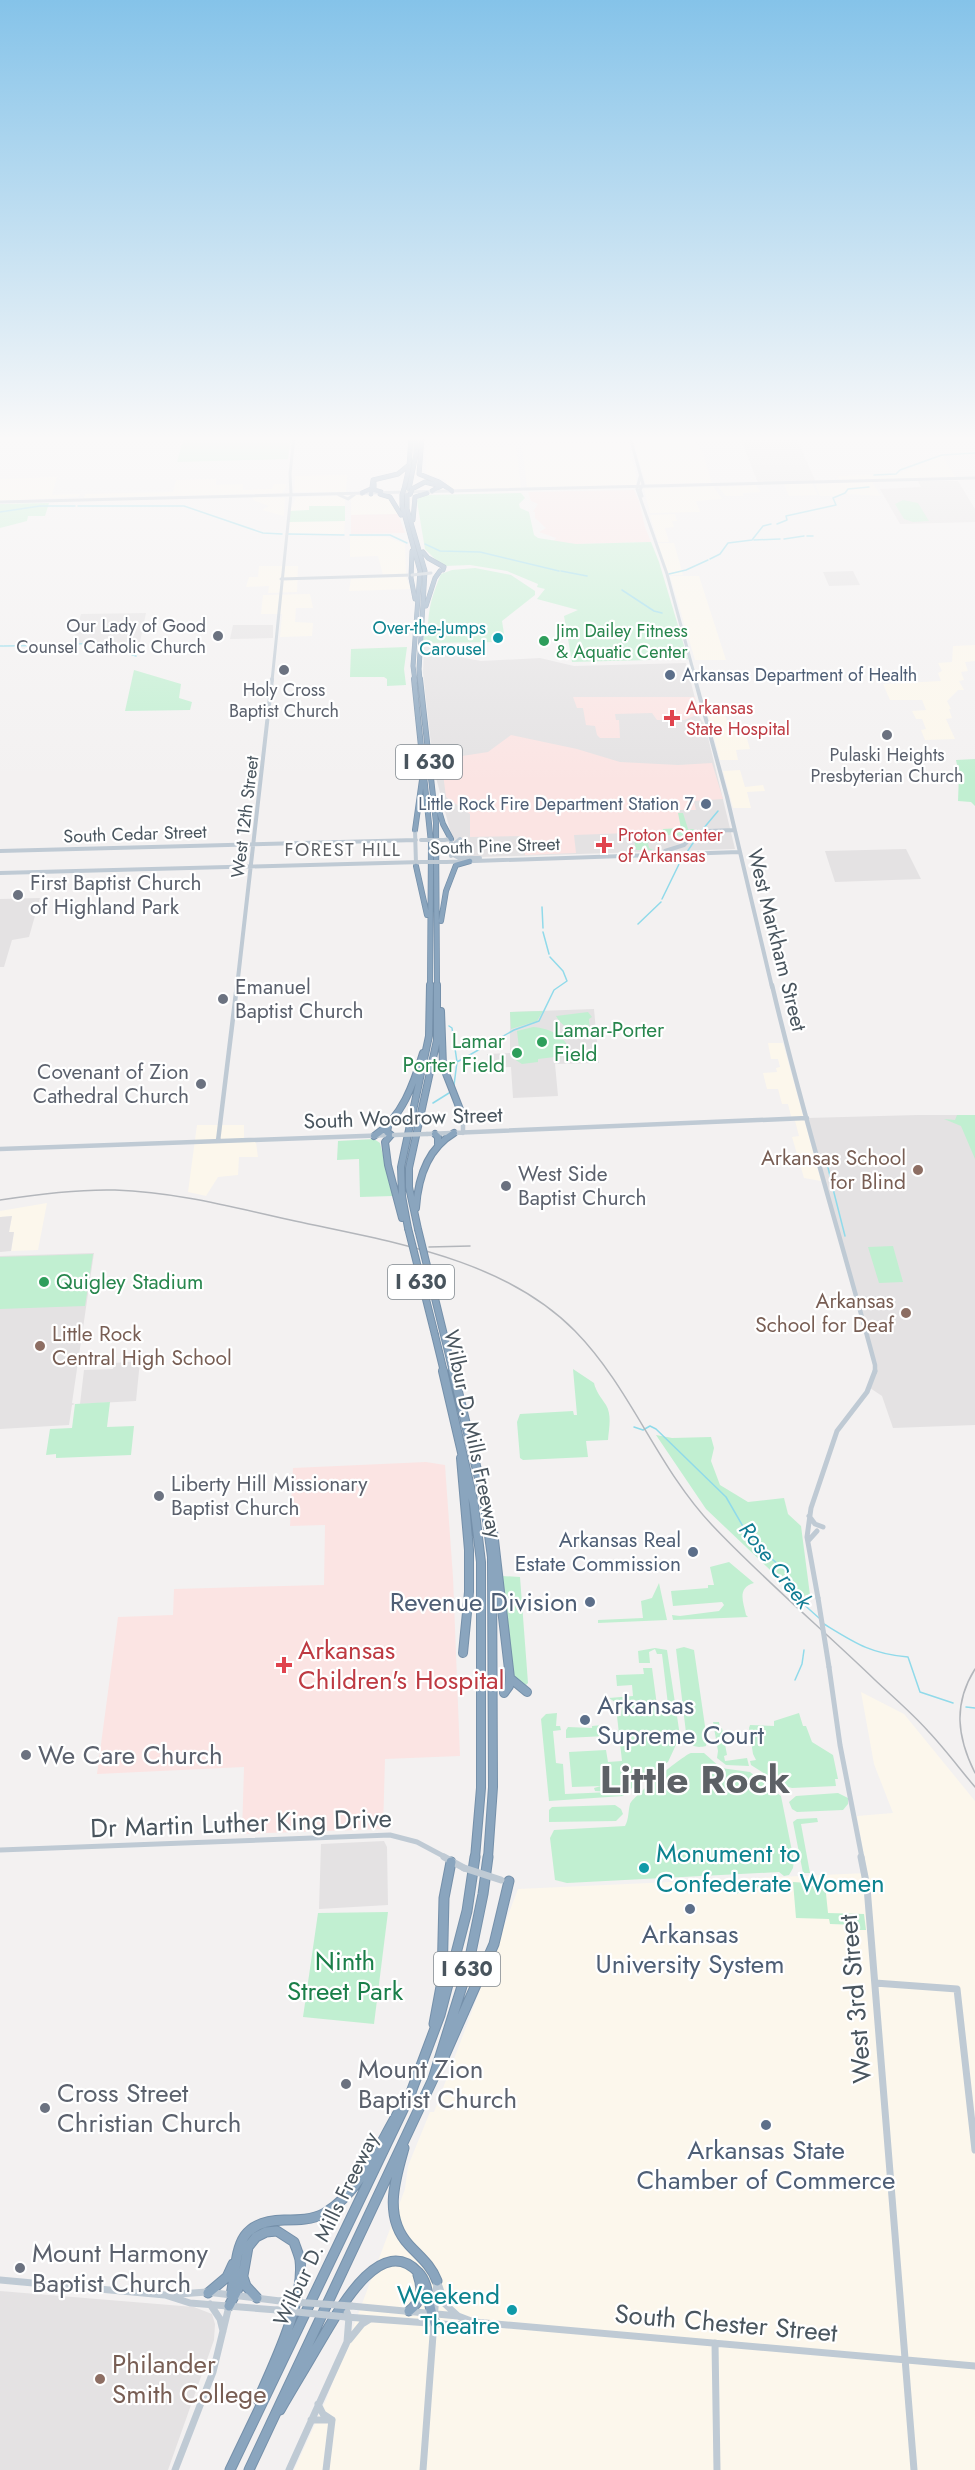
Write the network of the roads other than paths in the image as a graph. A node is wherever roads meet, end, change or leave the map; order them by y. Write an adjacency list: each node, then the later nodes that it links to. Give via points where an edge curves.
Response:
1 (284, 552): 13 (main road, West 12th Street)
2 (412, 552): 11 (highway)
3 (415, 552): 14 (highway, Wilbur D. Mills Freeway / I 630, via 420,572)
4 (421, 552): 15 (highway, Wilbur D. Mills Freeway / I 630, via 426,574)
5 (424, 552): 8 (highway)
6 (658, 552): 19 (main road, West Markham Street)
7 (450, 568): 8 (highway)
8 (442, 569): 12 (highway)
9 (431, 573): 11 (main road, bridge); 12 (highway)
10 (404, 576): 11 (highway); 13 (main road)
11 (411, 576): 14 (highway)
12 (436, 576): 15 (highway)
13 (281, 579): 26 (main road, West 12th Street)
14 (417, 611): 16 (highway, Wilbur D. Mills Freeway / I 630, via 413,666)
15 (422, 615): 17 (highway, Wilbur D. Mills Freeway / I 630, via 419,669)
16 (423, 765): 18 (highway); 38 (highway, Wilbur D. Mills Freeway / I 630, via 430,843)
17 (431, 776): 21 (highway); 37 (highway, Wilbur D. Mills Freeway / I 630, via 437,840)
18 (415, 830): 25 (main road)
19 (734, 830): 20 (main road); 29 (main road, West Markham Street)
20 (708, 831)
21 (447, 832): 23 (highway); 24 (highway)
22 (698, 832): 30 (main road, via 684,845 666,851 481,858)
23 (448, 839): 25 (main road, South Cedar Street, bridge); 27 (main road)
24 (460, 839): 27 (main road)
25 (418, 840): 26 (main road, South Cedar Street); 33 (main road)
26 (255, 844): 28 (main road, South Cedar Street); 34 (main road, West 12th Street)
27 (451, 847): 30 (main road)
28 (0, 851)
29 (739, 852): 31 (main road, South Pine Street); 42 (main road, West Markham Street)
30 (451, 854): 32 (main road)
31 (470, 861): 32 (main road, South Pine Street); 36 (highway, via 456,865)
32 (449, 862): 33 (main road, South Pine Street, bridge); 36 (highway)
33 (416, 864): 34 (main road, South Pine Street); 38 (highway, via 424,896)
34 (253, 866): 35 (main road, South Pine Street); 49 (main road, West 12th Street)
35 (0, 873)
36 (450, 876): 37 (highway)
37 (438, 940): 39 (highway, Wilbur D. Mills Freeway / I 630)
38 (430, 956): 40 (highway, Wilbur D. Mills Freeway / I 630)
39 (438, 979): 41 (highway, via 444,1071); 53 (highway, Wilbur D. Mills Freeway / I 630, via 436,1050 410,1160 409,1188)
40 (430, 1029): 43 (highway, via 409,1089); 54 (highway, Wilbur D. Mills Freeway / I 630, via 401,1162)
41 (463, 1117): 45 (main road)
42 (807, 1118): 45 (main road, South Woodrow Street); 55 (main road, West Markham Street, via 874,1361 876,1371)
43 (388, 1127): 47 (highway, via 387,1132); 48 (highway)
44 (454, 1133): 45 (main road, South Woodrow Street); 46 (main road, South Woodrow Street); 50 (highway)
45 (463, 1133)
46 (435, 1134): 47 (main road, South Woodrow Street, bridge); 50 (highway)
47 (392, 1135): 48 (main road, South Woodrow Street); 51 (highway)
48 (374, 1136): 49 (main road, South Woodrow Street); 51 (highway)
49 (218, 1141): 52 (main road, South Woodrow Street)
50 (438, 1144): 53 (highway, via 420,1178)
51 (384, 1146): 54 (highway)
52 (0, 1149)
53 (416, 1221): 57 (highway, Wilbur D. Mills Freeway / I 630, bridge)
54 (407, 1228): 56 (highway, Wilbur D. Mills Freeway / I 630, bridge)
55 (870, 1388): 58 (main road, West 3rd Street, via 837,1431)
56 (460, 1443): 60 (highway, via 469,1569); 68 (highway, Wilbur D. Mills Freeway / I 630, via 476,1515 481,1562 479,1820 465,1921)
57 (486, 1509): 61 (highway, via 495,1540); 69 (highway, Wilbur D. Mills Freeway / I 630, via 493,1578 493,1788 489,1848 468,1967)
58 (809, 1516): 59 (main road, West 3rd Street); 59 (main road, via 820,1529)
59 (808, 1541): 67 (main road, West 3rd Street, bridge, via 840,1745 865,1869)
60 (463, 1653)
61 (510, 1678): 62 (highway); 63 (highway)
62 (504, 1692)
63 (527, 1692)
64 (0, 1850): 65 (main road, Dr Martin Luther King Drive, via 390,1835 417,1842)
65 (451, 1862): 66 (main road, Dr Martin Luther King Drive, bridge); 68 (highway, via 444,1898 442,1981)
66 (505, 1881): 69 (highway, via 494,1944)
67 (875, 1983): 72 (main road, via 957,1989); 93 (main road, West 3rd Street)
68 (431, 2041): 70 (highway, Wilbur D. Mills Freeway / I 630)
69 (433, 2079): 71 (highway, Wilbur D. Mills Freeway / I 630)
70 (410, 2095): 73 (highway, via 339,2201 306,2221 268,2220 254,2225); 99 (highway, Wilbur D. Mills Freeway / I 630)
71 (409, 2131): 77 (highway, via 394,2183 393,2212 402,2236 431,2265); 98 (highway, Wilbur D. Mills Freeway / I 630)
72 (975, 2150)
73 (238, 2253): 78 (highway, via 226,2277); 80 (highway)
74 (416, 2269): 85 (highway, via 423,2288); 87 (highway, via 428,2285); 98 (highway, via 391,2262 357,2282)
75 (243, 2277): 80 (highway); 81 (highway); 99 (highway, via 247,2251 256,2237 278,2231 292,2241 300,2267 296,2302)
76 (0, 2280): 79 (main road, South Chester Street)
77 (437, 2281): 86 (main road, via 445,2304); 87 (main road)
78 (208, 2293): 79 (main road, South Chester Street); 80 (main road, South Chester Street)
79 (165, 2295): 82 (main road, South Chester Street)
80 (234, 2295): 81 (main road, South Chester Street); 83 (highway)
81 (257, 2298): 84 (main road, South Chester Street, bridge)
82 (210, 2304): 83 (main road, South Chester Street); 90 (main road)
83 (229, 2306): 84 (main road, South Chester Street, bridge); 90 (main road)
84 (348, 2311): 85 (main road, South Chester Street); 88 (main road, South Chester Street); 91 (main road)
85 (409, 2311): 87 (main road, South Chester Street)
86 (458, 2316): 87 (main road, South Chester Street); 89 (main road, South Chester Street)
87 (433, 2317): 88 (main road, South Chester Street); 89 (main road, South Chester Street, via 456,2325); 105 (main road)
88 (370, 2319): 91 (main road)
89 (474, 2322): 92 (main road, South Chester Street)
90 (224, 2334): 100 (main road)
91 (347, 2342): 95 (main road)
92 (715, 2343): 93 (main road, South Chester Street); 106 (main road)
93 (905, 2360): 94 (main road, South Chester Street); 107 (main road, West 3rd Street)
94 (975, 2366)
95 (318, 2404): 96 (main road); 97 (main road)
96 (311, 2420): 97 (main road); 103 (main road)
97 (332, 2420): 104 (main road)
98 (260, 2444): 102 (highway, Wilbur D. Mills Freeway / I 630)
99 (238, 2448): 101 (highway, Wilbur D. Mills Freeway / I 630)
100 (175, 2470)
101 (230, 2470)
102 (249, 2470)
103 (289, 2470)
104 (326, 2470)
105 (423, 2470)
106 (717, 2470)
107 (914, 2470)

